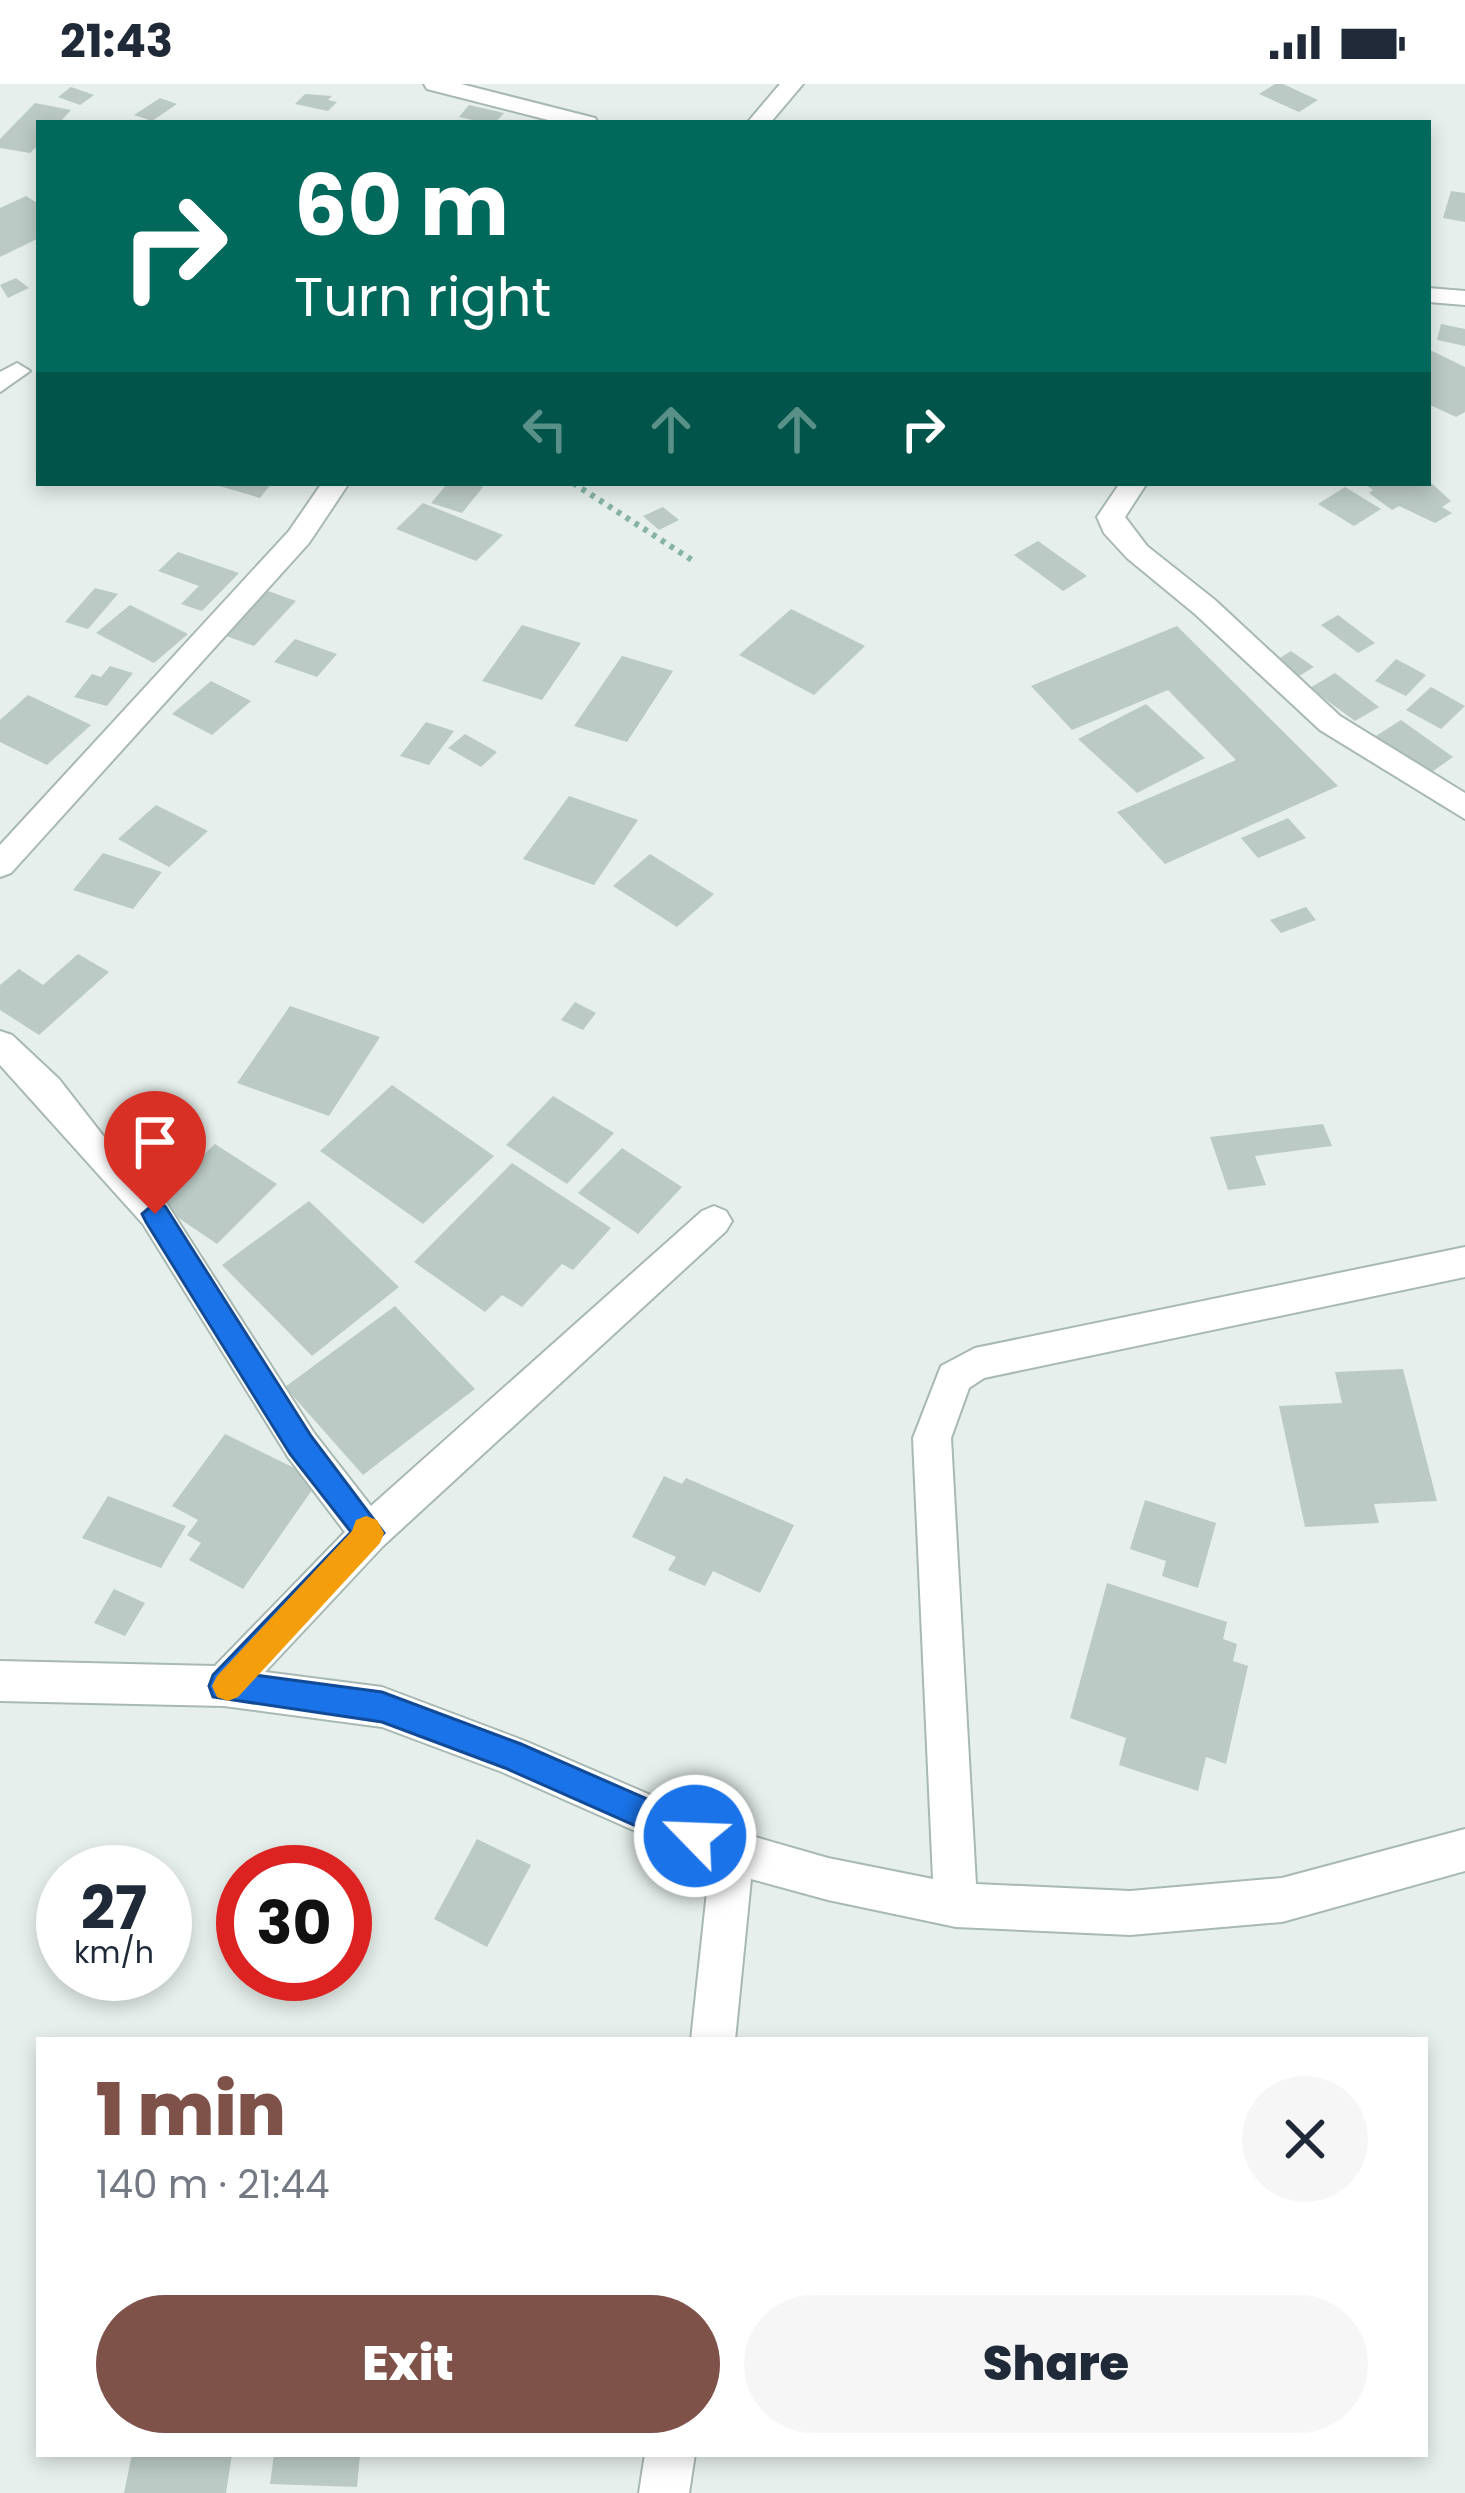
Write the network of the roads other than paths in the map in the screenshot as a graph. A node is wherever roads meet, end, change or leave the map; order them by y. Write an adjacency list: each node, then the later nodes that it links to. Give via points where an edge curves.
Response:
1 (435, 84): 3 (street)
2 (792, 84): 4 (street)
3 (575, 120)
4 (761, 120)
5 (1431, 295): 6 (street)
6 (1465, 298)
7 (334, 486): 10 (street, via 299,537)
8 (1132, 486): 9 (street, via 1111,518 1136,552 1330,723)
9 (1465, 808)
10 (0, 866)
11 (0, 1044): 14 (street, via 155,1214 301,1445)
12 (714, 1221): 14 (street)
13 (1465, 1262): 19 (street, via 975,1364 954,1378 932,1438)
14 (369, 1533): 16 (street)
15 (0, 1681): 16 (street)
16 (224, 1686): 18 (street, via 382,1707)
17 (1465, 1850): 19 (street, via 1282,1900 1130,1912)
18 (732, 1852): 19 (street); 20 (street)
19 (956, 1905)
20 (713, 2037)
21 (670, 2457): 22 (street)
22 (664, 2493)

